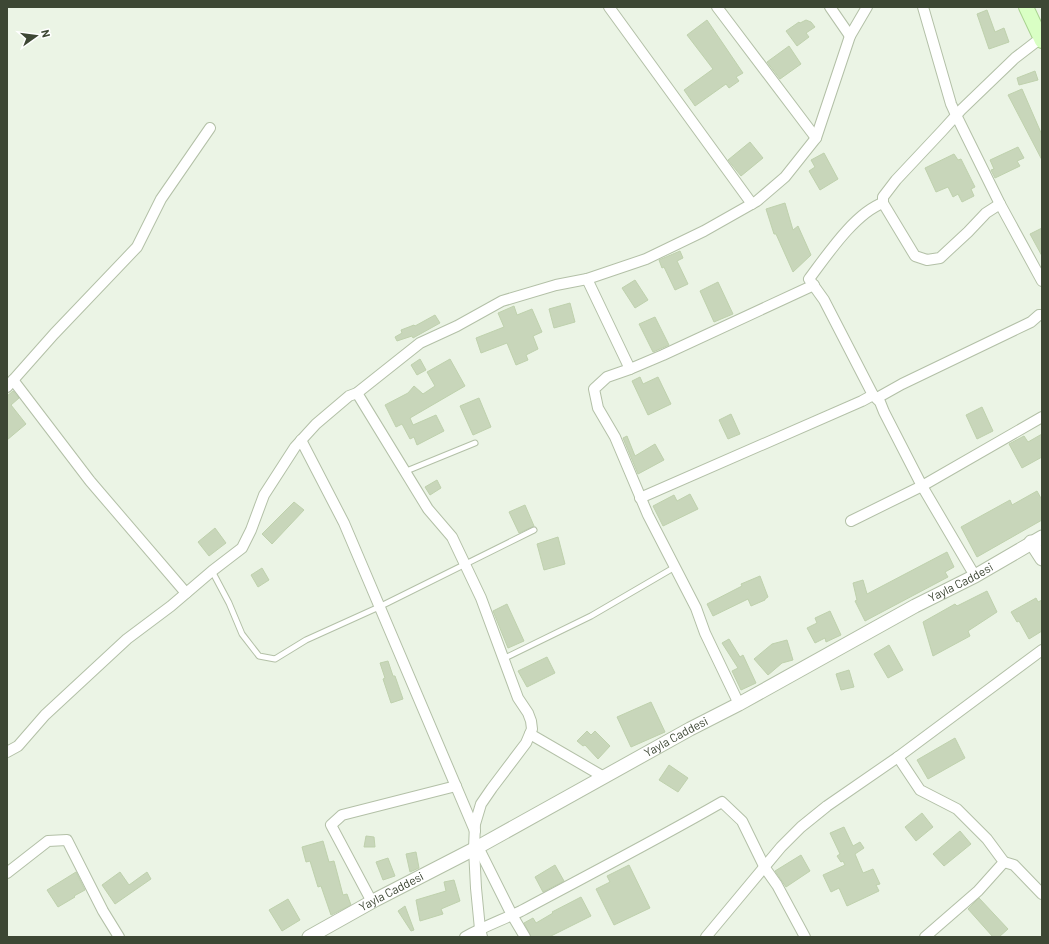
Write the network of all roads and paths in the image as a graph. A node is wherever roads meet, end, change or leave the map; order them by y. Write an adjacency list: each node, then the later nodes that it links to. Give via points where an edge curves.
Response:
1 (609, 7): 13 (street)
2 (717, 7): 11 (street)
3 (830, 7): 7 (street)
4 (867, 7): 7 (street)
5 (923, 7): 9 (street)
6 (1026, 7): 8 (main road)
7 (850, 36): 11 (street)
8 (1041, 40): 9 (street, via 1015,58)
9 (956, 115): 12 (street, via 884,194); 14 (street)
10 (210, 128): 20 (street, via 161,199 137,247)
11 (816, 138): 13 (street, via 785,177)
12 (884, 203): 14 (street, via 915,256 927,260 940,258 986,213); 17 (street, via 865,214 841,238 809,279)
13 (752, 204): 15 (street, via 646,259)
14 (1000, 204): 16 (street)
15 (587, 280): 19 (street); 21 (street, via 556,284 502,301 420,343)
16 (1042, 281)
17 (814, 285): 19 (street); 22 (street)
18 (1042, 315): 22 (street)
19 (630, 369): 28 (street, via 607,378 594,389 598,408 614,437)
20 (10, 384): 37 (street)
21 (357, 393): 24 (street, via 335,407); 26 (street)
22 (875, 396): 27 (street); 28 (street)
23 (1042, 416): 27 (street)
24 (301, 440): 35 (street, via 264,495 242,548); 38 (street, via 344,523)
25 (475, 443): 26 (lane)
26 (404, 472): 33 (street, via 428,509 452,538)
27 (922, 486): 29 (street); 36 (street)
28 (640, 498): 34 (street)
29 (851, 521)
30 (534, 530): 33 (lane)
31 (1037, 539): 32 (street); 36 (street, Yayla Caddesi)
32 (1042, 559)
33 (466, 565): 38 (lane); 40 (street)
34 (675, 567): 40 (lane, via 591,616); 41 (street)
35 (212, 571): 37 (street); 38 (lane, via 242,634 259,656 275,659 306,640)
36 (975, 576): 41 (street, Yayla Caddesi, via 915,606)
37 (186, 593): 43 (street, via 127,639 45,715 18,746)
38 (379, 606): 46 (street)
39 (1042, 650): 44 (street)
40 (503, 659): 42 (street, via 518,698 531,721)
41 (739, 704): 45 (street, Yayla Caddesi)
42 (530, 734): 45 (street); 47 (street, via 481,804)
43 (7, 752)
44 (898, 757): 49 (street, via 920,790 957,809 987,839); 50 (street, via 801,827)
45 (604, 777): 48 (street, Yayla Caddesi)
46 (456, 786): 47 (street); 53 (street, via 342,815 331,825)
47 (475, 831): 48 (street)
48 (476, 848): 53 (street, Yayla Caddesi); 54 (street); 55 (street)
49 (1004, 862): 52 (street, via 1014,865); 62 (street, via 978,891)
50 (765, 868): 54 (street, via 742,821 722,802 671,832); 60 (street); 61 (street)
51 (7, 873): 56 (street, via 48,841 67,840)
52 (1042, 894)
53 (372, 902): 57 (street, Yayla Caddesi)
54 (512, 915): 55 (street); 59 (street)
55 (481, 933): 58 (street)
56 (119, 937)
57 (309, 937)
58 (465, 937)
59 (525, 937)
60 (706, 937)
61 (806, 937)
62 (926, 937)

